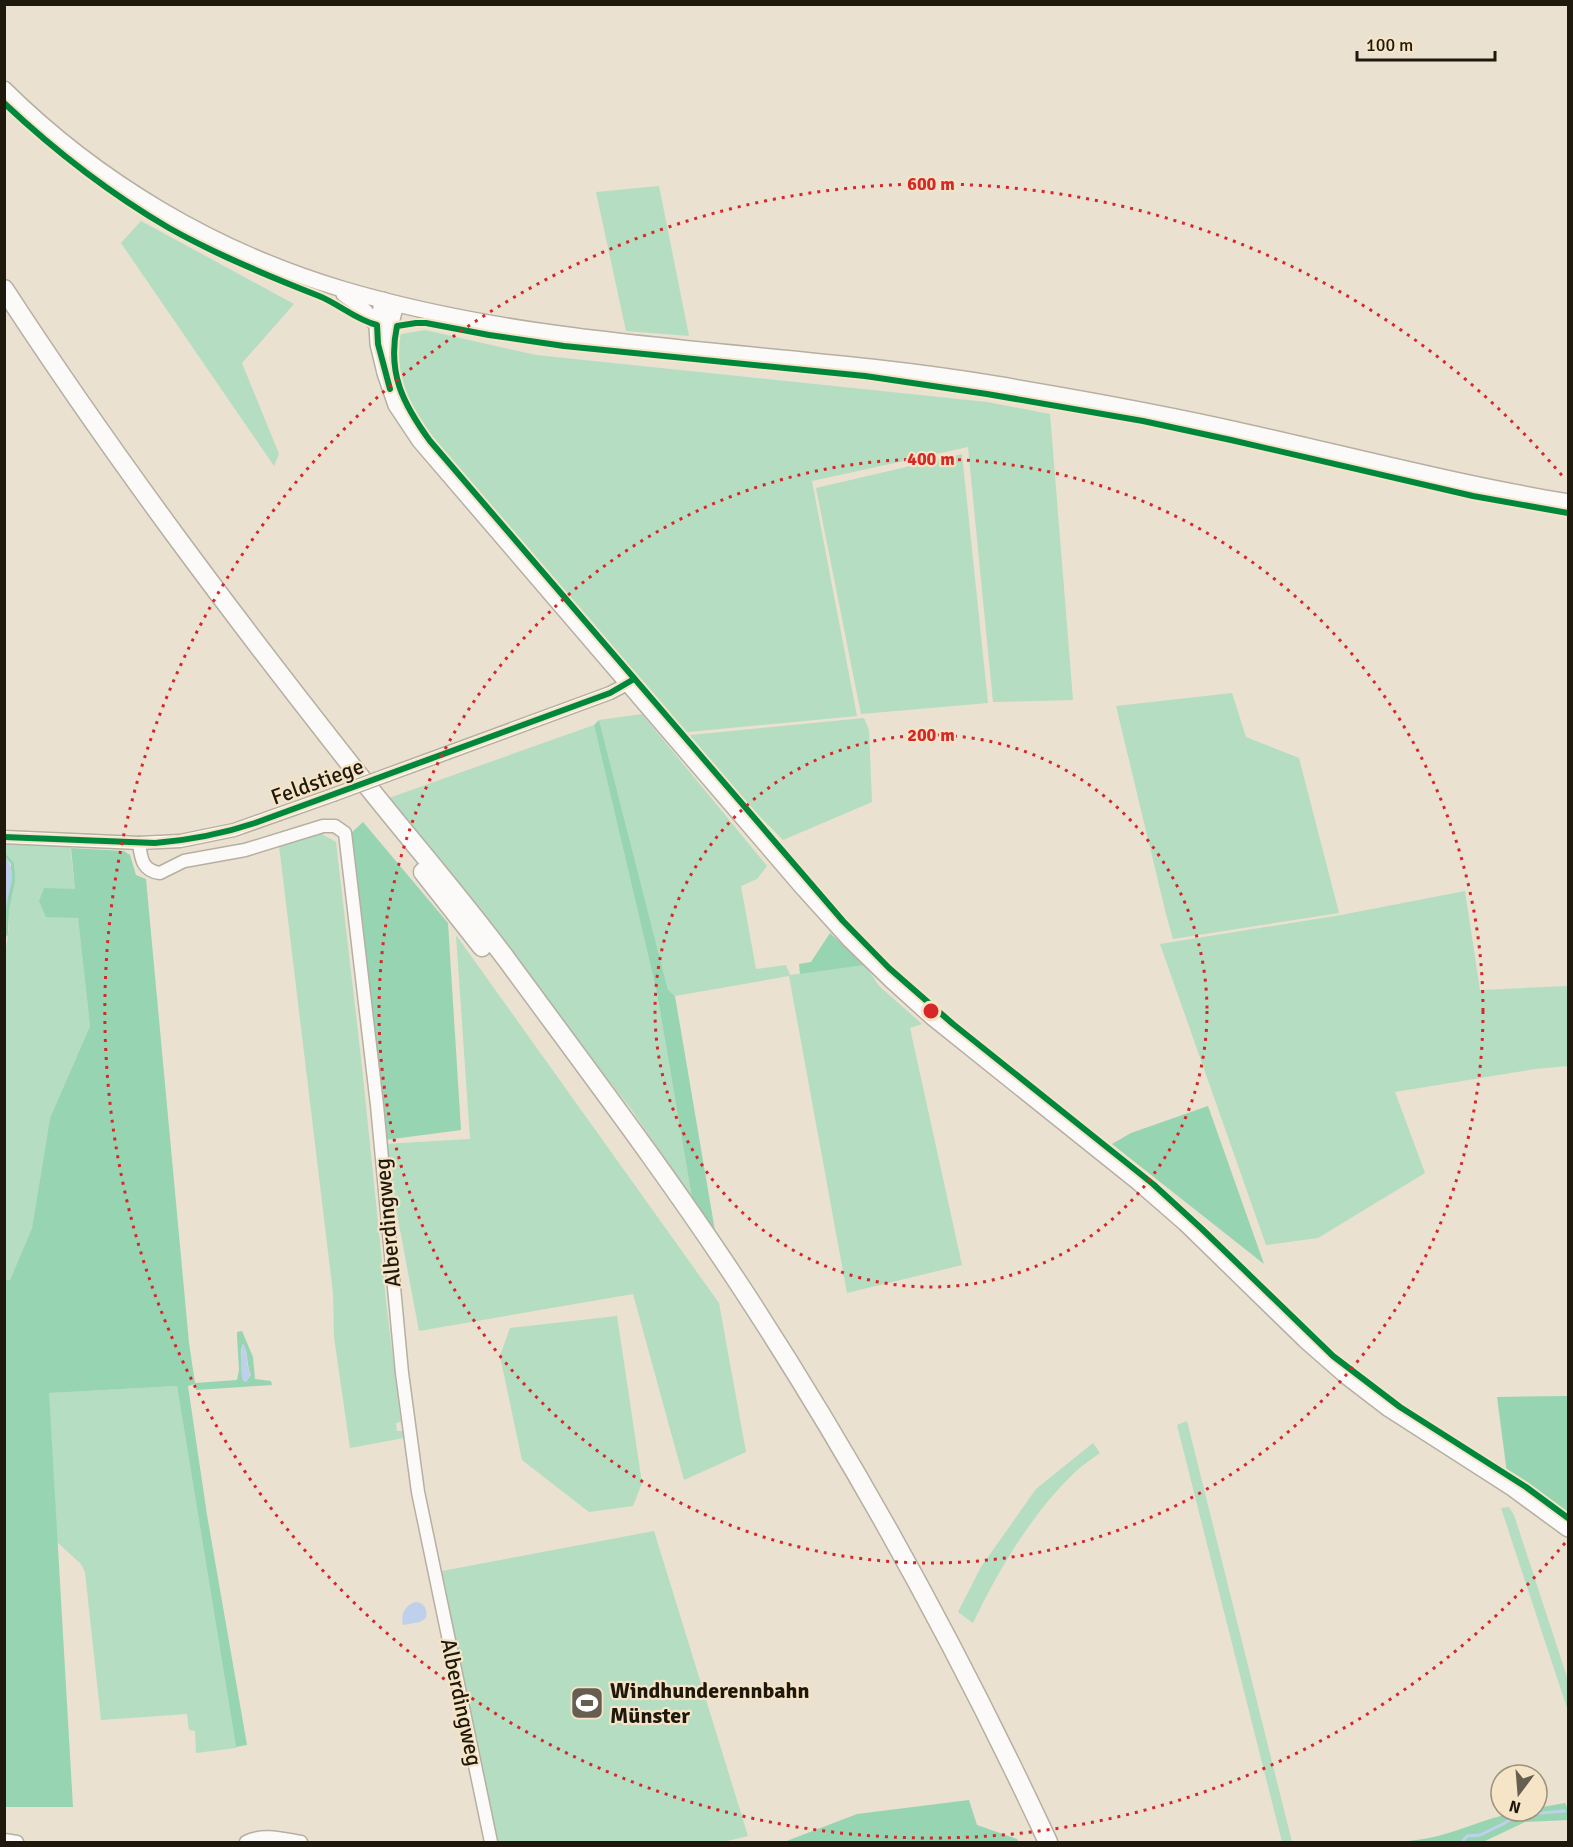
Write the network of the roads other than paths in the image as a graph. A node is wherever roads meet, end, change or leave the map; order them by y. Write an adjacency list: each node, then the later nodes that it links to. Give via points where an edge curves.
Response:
1 (4, 88): 2 (main road, via 72,149 139,197 245,253)
2 (324, 283): 4 (main road); 6 (main road, via 358,304)
3 (4, 289): 19 (highway, via 186,550 507,960 742,1288 896,1543 982,1705)
4 (390, 302): 6 (main road); 7 (main road); 8 (main road, via 547,332 874,367 991,384 1143,410 1476,485)
5 (4, 303): 18 (highway, via 189,569 557,1046 706,1254 791,1386 882,1540 972,1708)
6 (376, 325): 7 (main road)
7 (382, 356): 9 (main road, via 396,405 420,441)
8 (1569, 502)
9 (627, 684): 11 (street, Feldstiege, bridge, via 255,823 180,841); 12 (main road, via 823,911 909,997 1139,1183 1346,1376 1389,1410)
10 (4, 837): 11 (street, Feldstiege)
11 (140, 843): 17 (street, Alberdingweg, via 145,867 160,873 184,861 245,849 323,826 335,826 345,833 418,1492)
12 (1569, 1529)
13 (4, 1840): 14 (street)
14 (17, 1842)
15 (246, 1842): 16 (street, via 262,1837)
16 (301, 1842)
17 (491, 1842)
18 (1036, 1842)
19 (1048, 1842)

